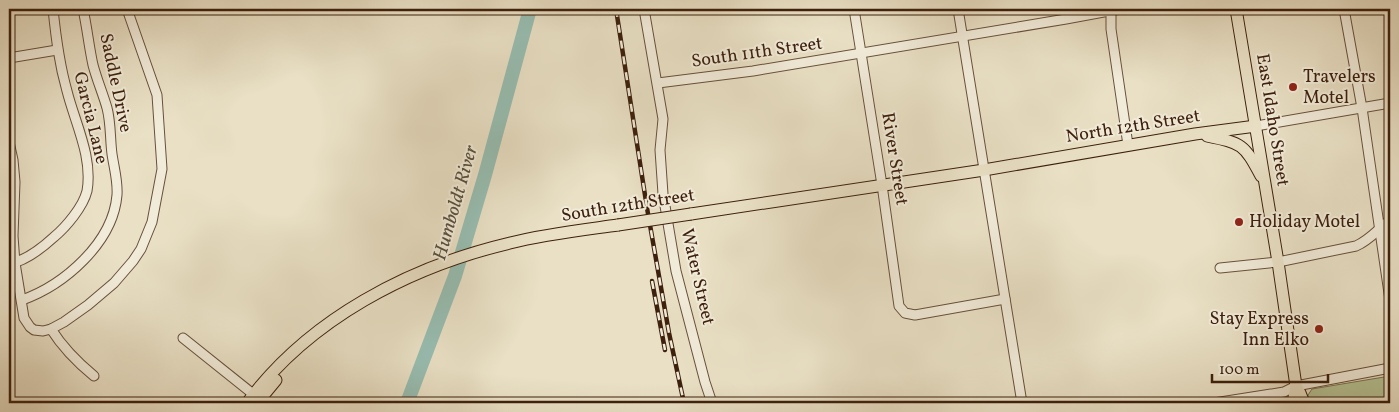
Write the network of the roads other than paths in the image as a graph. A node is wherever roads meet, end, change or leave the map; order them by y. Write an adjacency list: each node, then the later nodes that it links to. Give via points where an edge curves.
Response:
1 (53, 9): 13 (street, Garcia Lane)
2 (83, 9): 32 (street, Saddle Drive, via 93,63 107,110 116,178 114,212 98,242 79,264 37,294)
3 (127, 9): 34 (street, via 157,95 162,169 156,208 144,242 124,273 88,305)
4 (644, 9): 16 (street, Water Street)
5 (854, 9): 14 (street, River Street)
6 (958, 9): 12 (street)
7 (1064, 9): 11 (street)
8 (1114, 9): 11 (street, South 11th Street); 22 (street, via 1111,29)
9 (1236, 9): 19 (main road, East Idaho Street)
10 (1344, 9): 18 (street)
11 (1066, 19): 12 (street, South 11th Street)
12 (963, 36): 14 (street, South 11th Street); 23 (street)
13 (57, 50): 15 (street); 29 (street, Garcia Lane, via 86,156 86,193 64,228 44,246)
14 (860, 53): 16 (street, South 11th Street); 25 (street, River Street)
15 (9, 58)
16 (658, 83): 40 (street, Water Street, via 663,119 660,150 663,194 676,271)
17 (1390, 104): 18 (street, North 12th Street)
18 (1362, 108): 19 (street, North 12th Street); 27 (street)
19 (1256, 126): 20 (main road, North 12th Street); 24 (main road, East Idaho Street)
20 (1196, 134): 22 (main road, North 12th Street); 24 (main road, via 1230,141 1242,147)
21 (9, 142): 29 (street, via 15,182)
22 (1128, 145): 23 (main road, North 12th Street)
23 (984, 170): 25 (main road, North 12th Street); 31 (street)
24 (1265, 184): 28 (main road, East Idaho Street)
25 (882, 185): 31 (street, River Street, via 899,306 905,312 915,315); 39 (main road, South 12th Street, bridge, via 511,242 436,266 359,303 307,341 288,357)
26 (1390, 220): 27 (street)
27 (1380, 228): 28 (street, via 1356,246); 33 (street)
28 (1278, 262): 30 (street); 38 (main road, East Idaho Street)
29 (12, 263): 32 (street)
30 (1220, 268)
31 (1005, 299): 41 (street)
32 (22, 300): 34 (street, via 24,318 30,327 43,331)
33 (1390, 300)
34 (51, 329): 37 (street, via 74,359)
35 (183, 338): 39 (street)
36 (1390, 368): 38 (street)
37 (94, 376)
38 (1296, 386): 42 (street, via 1284,392); 43 (main road, East Idaho Street); 44 (main road, East Idaho Street)
39 (254, 400)
40 (712, 403)
41 (1022, 403)
42 (1214, 403)
43 (1293, 403)
44 (1304, 403)

